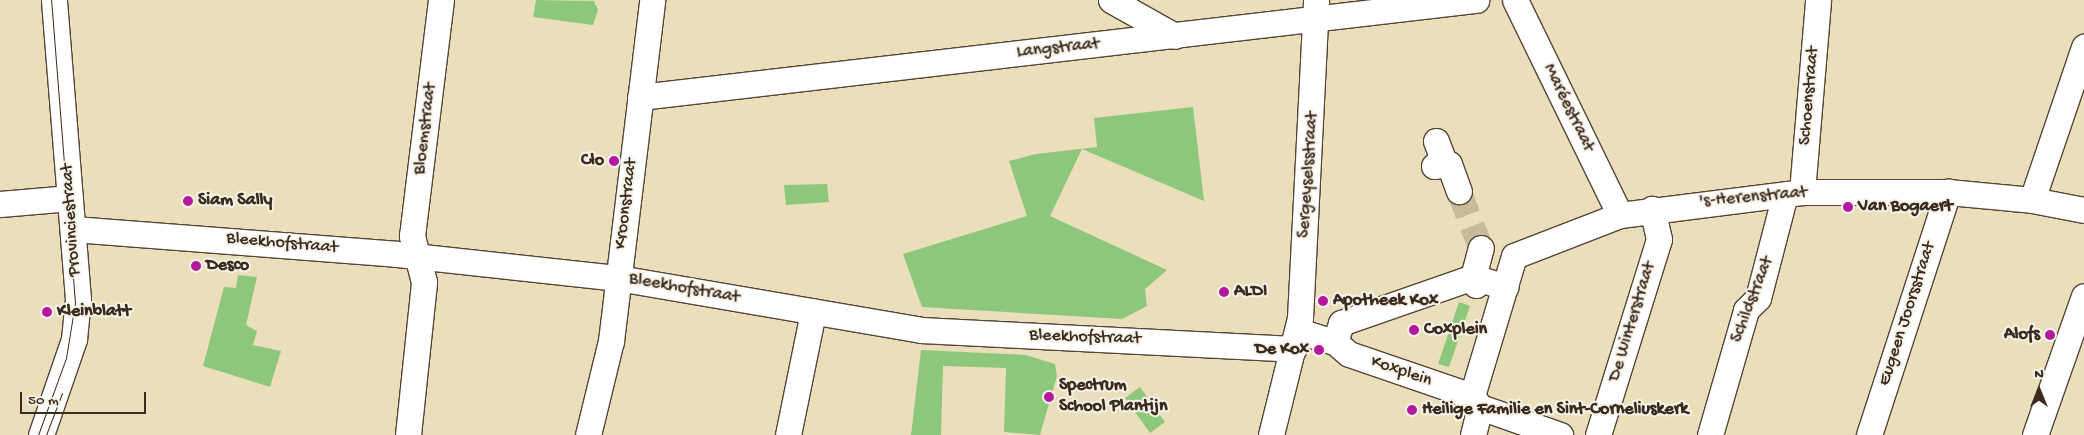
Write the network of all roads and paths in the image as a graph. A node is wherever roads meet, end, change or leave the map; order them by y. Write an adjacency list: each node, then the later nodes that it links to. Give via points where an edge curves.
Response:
1 (54, 0): 16 (street, Provinciestraat)
2 (442, 0): 24 (street, Bloemstraat, via 412,236)
3 (652, 0): 11 (street, Kroonstraat)
4 (1111, 0): 9 (street)
5 (1476, 0): 8 (street, Langstraat)
6 (1516, 0): 20 (street, Maréestraat)
7 (1818, 0): 15 (street, Schoenstraat)
8 (1317, 10): 9 (street, Langstraat); 30 (street, Sergeyselsstraat)
9 (1175, 36): 11 (street, Langstraat)
10 (2084, 47): 17 (street)
11 (640, 97): 25 (street, Kroonstraat)
12 (1436, 141): 13 (street)
13 (1459, 190)
14 (1948, 192): 15 (street, 's-Herenstraat); 17 (street, 's-Herenstraat); 42 (street, Eugeen Joorsstraat)
15 (1793, 193): 19 (street, 's-Herenstraat); 41 (street, Schildstraat, via 1758,298 1746,310)
16 (70, 198): 18 (street); 22 (street, Provinciestraat)
17 (2032, 200): 21 (street, 's-Herenstraat)
18 (0, 204)
19 (1652, 209): 20 (street, 's-Herenstraat); 40 (street, De Winterstraat, via 1659,239)
20 (1620, 215): 27 (street, 's-Herenstraat, via 1514,256)
21 (2083, 216)
22 (73, 229): 24 (street, Bleekhofstraat); 33 (street, Provinciestraat, via 78,299 74,339)
23 (1481, 248): 26 (street)
24 (419, 257): 25 (street, Bleekhofstraat); 34 (street, Bloemstraat, via 424,282)
25 (618, 278): 29 (street, Bleekhofstraat); 35 (street, Kroonstraat, via 611,341)
26 (1474, 281): 27 (street); 31 (street, via 1341,323)
27 (1505, 287): 32 (street)
28 (2084, 296): 43 (street)
29 (813, 312): 30 (street, Bleekhofstraat, via 921,330); 36 (street)
30 (1296, 340): 31 (street, Koxplein); 37 (street, Sergeyselsstraat)
31 (1335, 342): 32 (street, Koxplein, via 1348,354)
32 (1476, 402): 38 (street); 39 (street, Koxplein)
33 (41, 435)
34 (408, 435)
35 (588, 435)
36 (788, 435)
37 (1271, 435)
38 (1473, 435)
39 (1560, 435)
40 (1598, 435)
41 (1710, 435)
42 (1869, 435)
43 (2035, 435)

